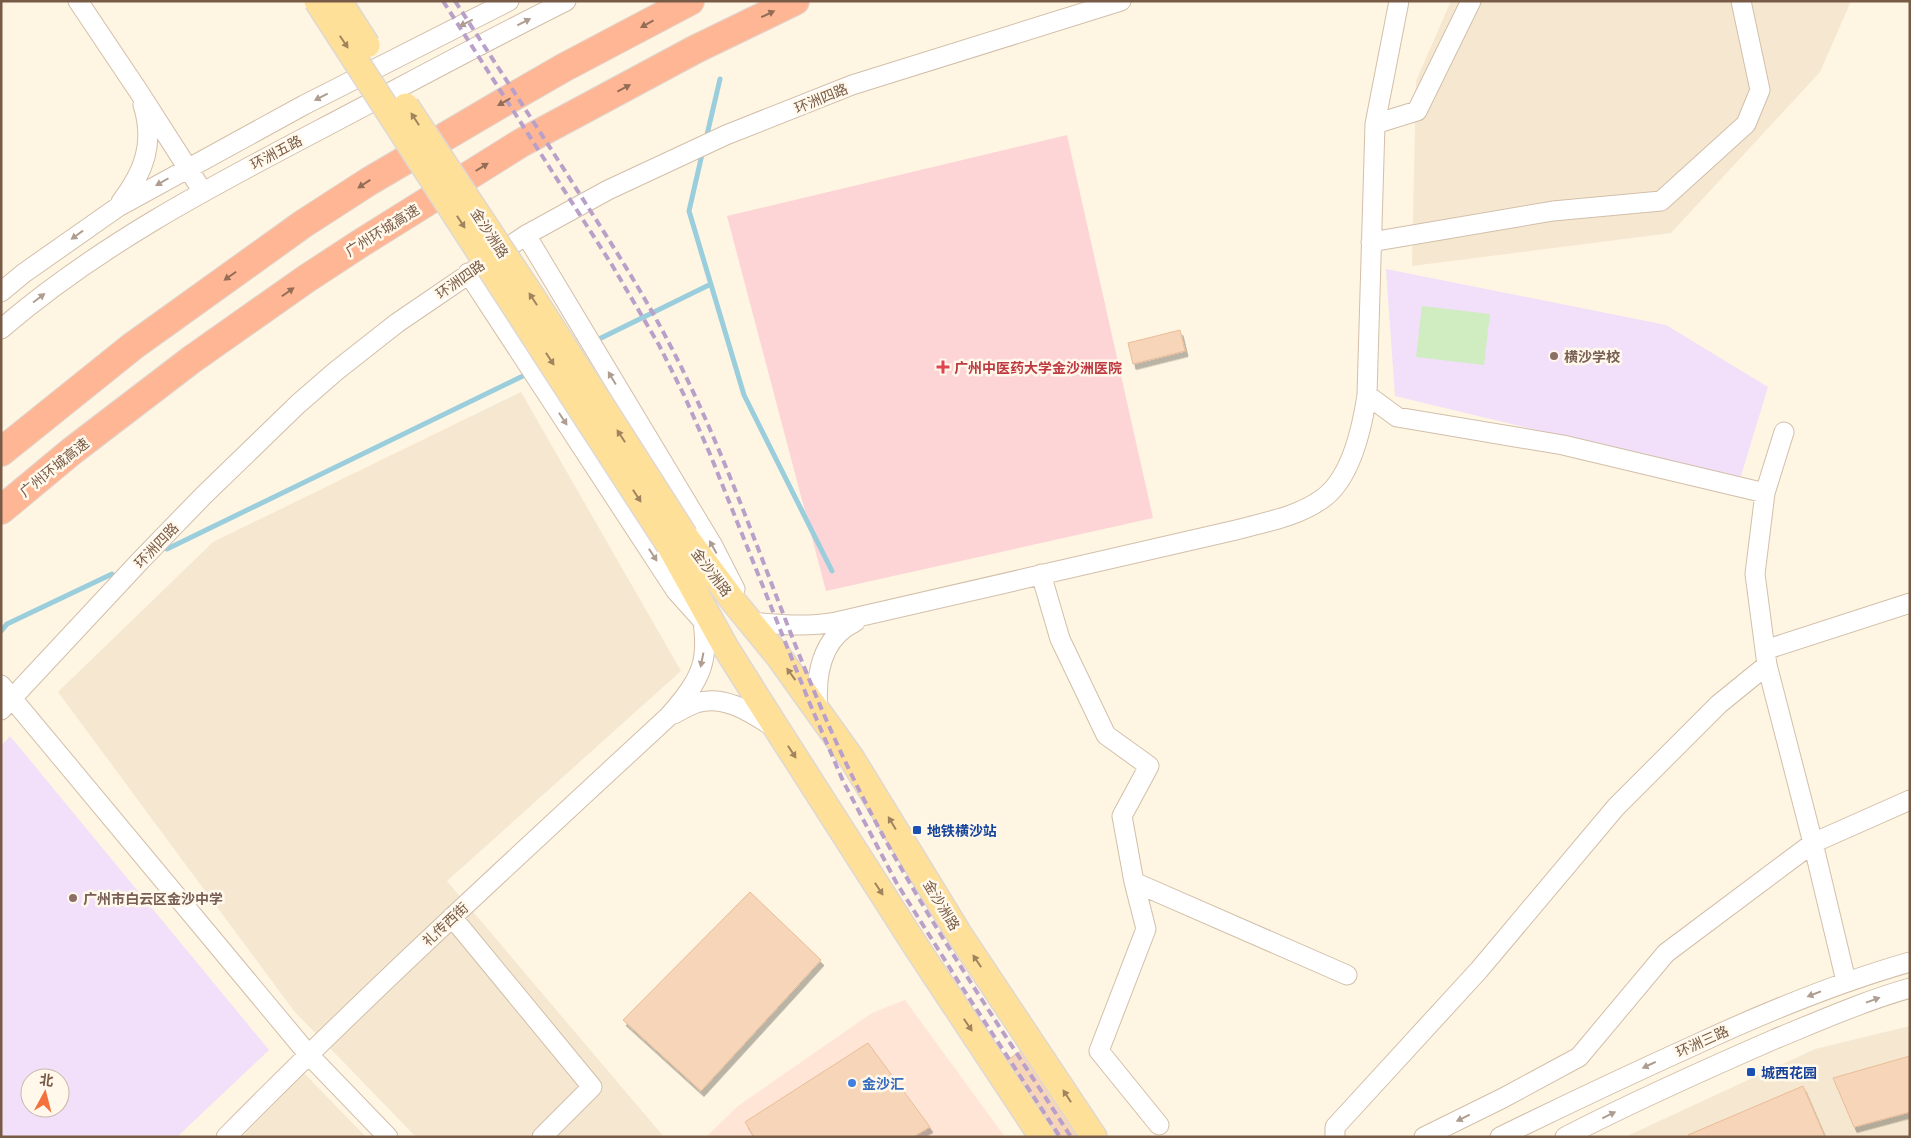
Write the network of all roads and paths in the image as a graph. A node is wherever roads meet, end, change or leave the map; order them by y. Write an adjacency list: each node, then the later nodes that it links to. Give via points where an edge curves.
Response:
1 (78, 1): 12 (street)
2 (317, 1): 29 (main road, 金沙洲路, one-way to 29, bridge)
3 (339, 1): 29 (main road, 金沙洲路, one-way to 3, bridge, via 533,298)
4 (566, 1): 15 (street, 环洲五路, one-way to 4)
5 (690, 1): 25 (highway, one-way to 25, via 530,87 311,219 133,346)
6 (795, 1): 22 (highway, 广州环城高速, one-way to 6, via 306,279 521,143 696,49)
7 (1121, 1): 17 (street, 环洲四路, via 852,86 726,135 635,177)
8 (1399, 1): 13 (street)
9 (1471, 1): 13 (street, via 1417,111)
10 (1741, 1): 18 (street, via 1760,90 1757,98 1746,124 1661,202 1553,211)
11 (503, 3): 14 (street, 环洲五路, one-way to 14)
12 (139, 92): 14 (street); 16 (street, via 147,121 145,160 134,185)
13 (1375, 124): 18 (street)
14 (188, 167): 15 (street); 16 (street, 环洲五路, one-way to 16)
15 (203, 192): 21 (street, 环洲五路, one-way to 15, via 105,250)
16 (118, 207): 20 (street, 环洲五路, one-way to 20)
17 (526, 235): 19 (street, 环洲四路); 35 (street, one-way to 17, via 713,546)
18 (1371, 242): 23 (street)
19 (468, 273): 34 (street, one-way to 34, via 676,591); 38 (street, 环洲四路, via 336,371 298,404)
20 (1, 292)
21 (1, 329)
22 (191, 360): 27 (highway, 广州环城高速); 28 (highway, via 91,441)
23 (1367, 395): 26 (street, via 1397,417 1564,445); 30 (street, via 1359,438 1337,485 1307,508 1286,517 1206,537)
24 (1784, 432): 26 (street)
25 (1, 452)
26 (1765, 493): 37 (street, via 1755,574)
27 (1, 510)
28 (1, 525)
29 (677, 540): 31 (main road, 金沙洲路); 35 (main road, 金沙洲路, via 709,569)
30 (1041, 574): 33 (street); 44 (street, via 1060,639 1106,735 1149,766 1122,816)
31 (698, 595): 34 (street); 36 (main road, 金沙洲路)
32 (1910, 603): 37 (street)
33 (869, 615): 35 (street, via 818,625); 39 (street, via 850,624 829,644 818,674)
34 (703, 621): 36 (street); 40 (street, one-way to 40, via 705,647 699,674 693,687)
35 (751, 622): 39 (main road, 金沙洲路, one-way to 35)
36 (726, 648): 41 (main road, 金沙洲路)
37 (1766, 658): 43 (street); 57 (street, via 1616,807 1479,970 1335,1127)
38 (5, 698): 50 (street)
39 (818, 710): 56 (main road, 金沙洲路, one-way to 39, via 961,937 877,798)
40 (669, 716): 41 (street, via 696,703 714,700 746,710); 45 (street, 礼传西街)
41 (777, 729): 55 (main road, 金沙洲路, one-way to 55)
42 (1910, 800): 43 (street)
43 (1813, 843): 48 (street); 58 (street, one-way to 58, via 1666,953 1579,1057)
44 (1134, 882): 47 (street); 51 (street, via 1146,929 1099,1052)
45 (452, 917): 50 (street, 礼传西街); 54 (street, via 592,1087)
46 (1910, 962): 48 (street, 环洲三路)
47 (1347, 975)
48 (1846, 981): 59 (street, 环洲三路, one-way to 59, via 1722,1032)
49 (1910, 988): 60 (street, 环洲三路, one-way to 49, via 1746,1052 1850,1008)
50 (308, 1054): 52 (street, 礼传西街); 53 (street)
51 (1159, 1125)
52 (226, 1137)
53 (388, 1137)
54 (542, 1137)
55 (1042, 1137)
56 (1094, 1137)
57 (1335, 1137)
58 (1424, 1137)
59 (1500, 1137)
60 (1565, 1137)

